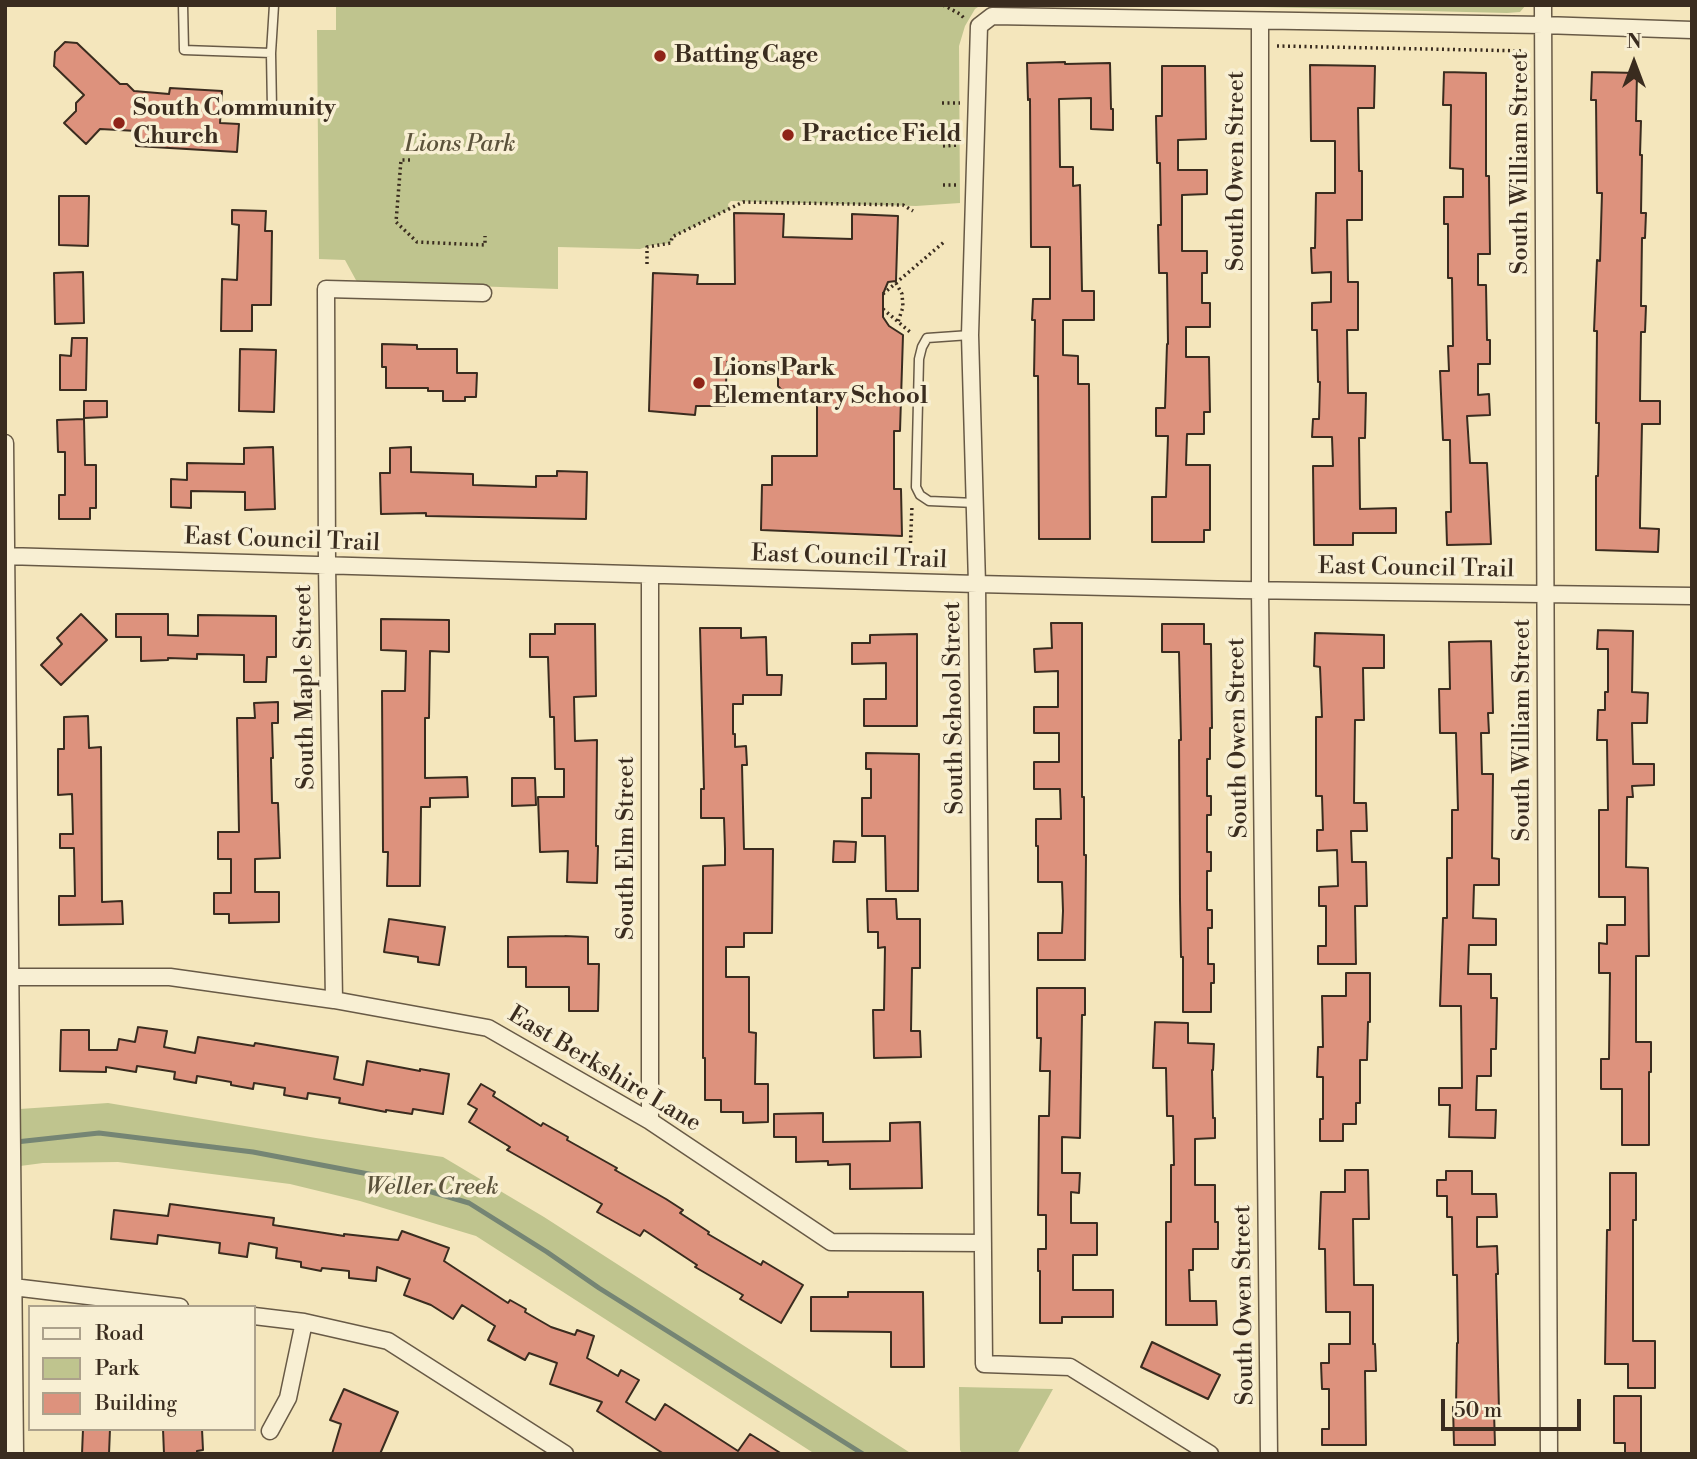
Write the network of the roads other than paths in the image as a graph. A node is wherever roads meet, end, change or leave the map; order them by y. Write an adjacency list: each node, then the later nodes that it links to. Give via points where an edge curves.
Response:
1 (183, 5): 7 (lane, via 184,50)
2 (274, 5): 7 (lane)
3 (1543, 5): 5 (street, South William Street)
4 (1260, 21): 5 (street); 10 (street, South School Street, via 992,16 979,26); 17 (street, South Owen Street)
5 (1543, 25): 6 (street); 18 (street, South William Street)
6 (1692, 30)
7 (271, 53): 8 (lane)
8 (272, 109)
9 (483, 293): 14 (street, South Maple Street, via 326,289)
10 (970, 335): 12 (street, South School Street); 12 (lane, via 927,338 922,347 916,487 929,501)
11 (5, 443): 13 (street)
12 (975, 503): 16 (street, South School Street)
13 (6, 556): 14 (street, East Council Trail); 20 (street)
14 (327, 565): 15 (street, East Council Trail); 22 (street, South Maple Street)
15 (650, 575): 16 (street, East Council Trail); 23 (street, South Elm Street)
16 (977, 584): 17 (street, East Council Trail); 24 (street, South School Street)
17 (1260, 590): 18 (street, East Council Trail); 33 (street, South Owen Street)
18 (1545, 594): 19 (street, East Council Trail); 34 (street, South William Street)
19 (1692, 596)
20 (8, 937): 21 (street)
21 (10, 977): 22 (street, East Berkshire Lane, via 170,977); 25 (street)
22 (334, 1000): 23 (street, East Berkshire Lane, via 488,1028)
23 (650, 1121): 24 (street, East Berkshire Lane, via 831,1242)
24 (983, 1243): 32 (street, South School Street, via 984,1364 1070,1367)
25 (13, 1287): 26 (street); 30 (street)
26 (163, 1305)
27 (256, 1316): 28 (street)
28 (304, 1322): 29 (street, via 288,1398); 31 (street, via 387,1341)
29 (270, 1431)
30 (15, 1454)
31 (565, 1454)
32 (1210, 1454)
33 (1269, 1454)
34 (1549, 1454)

